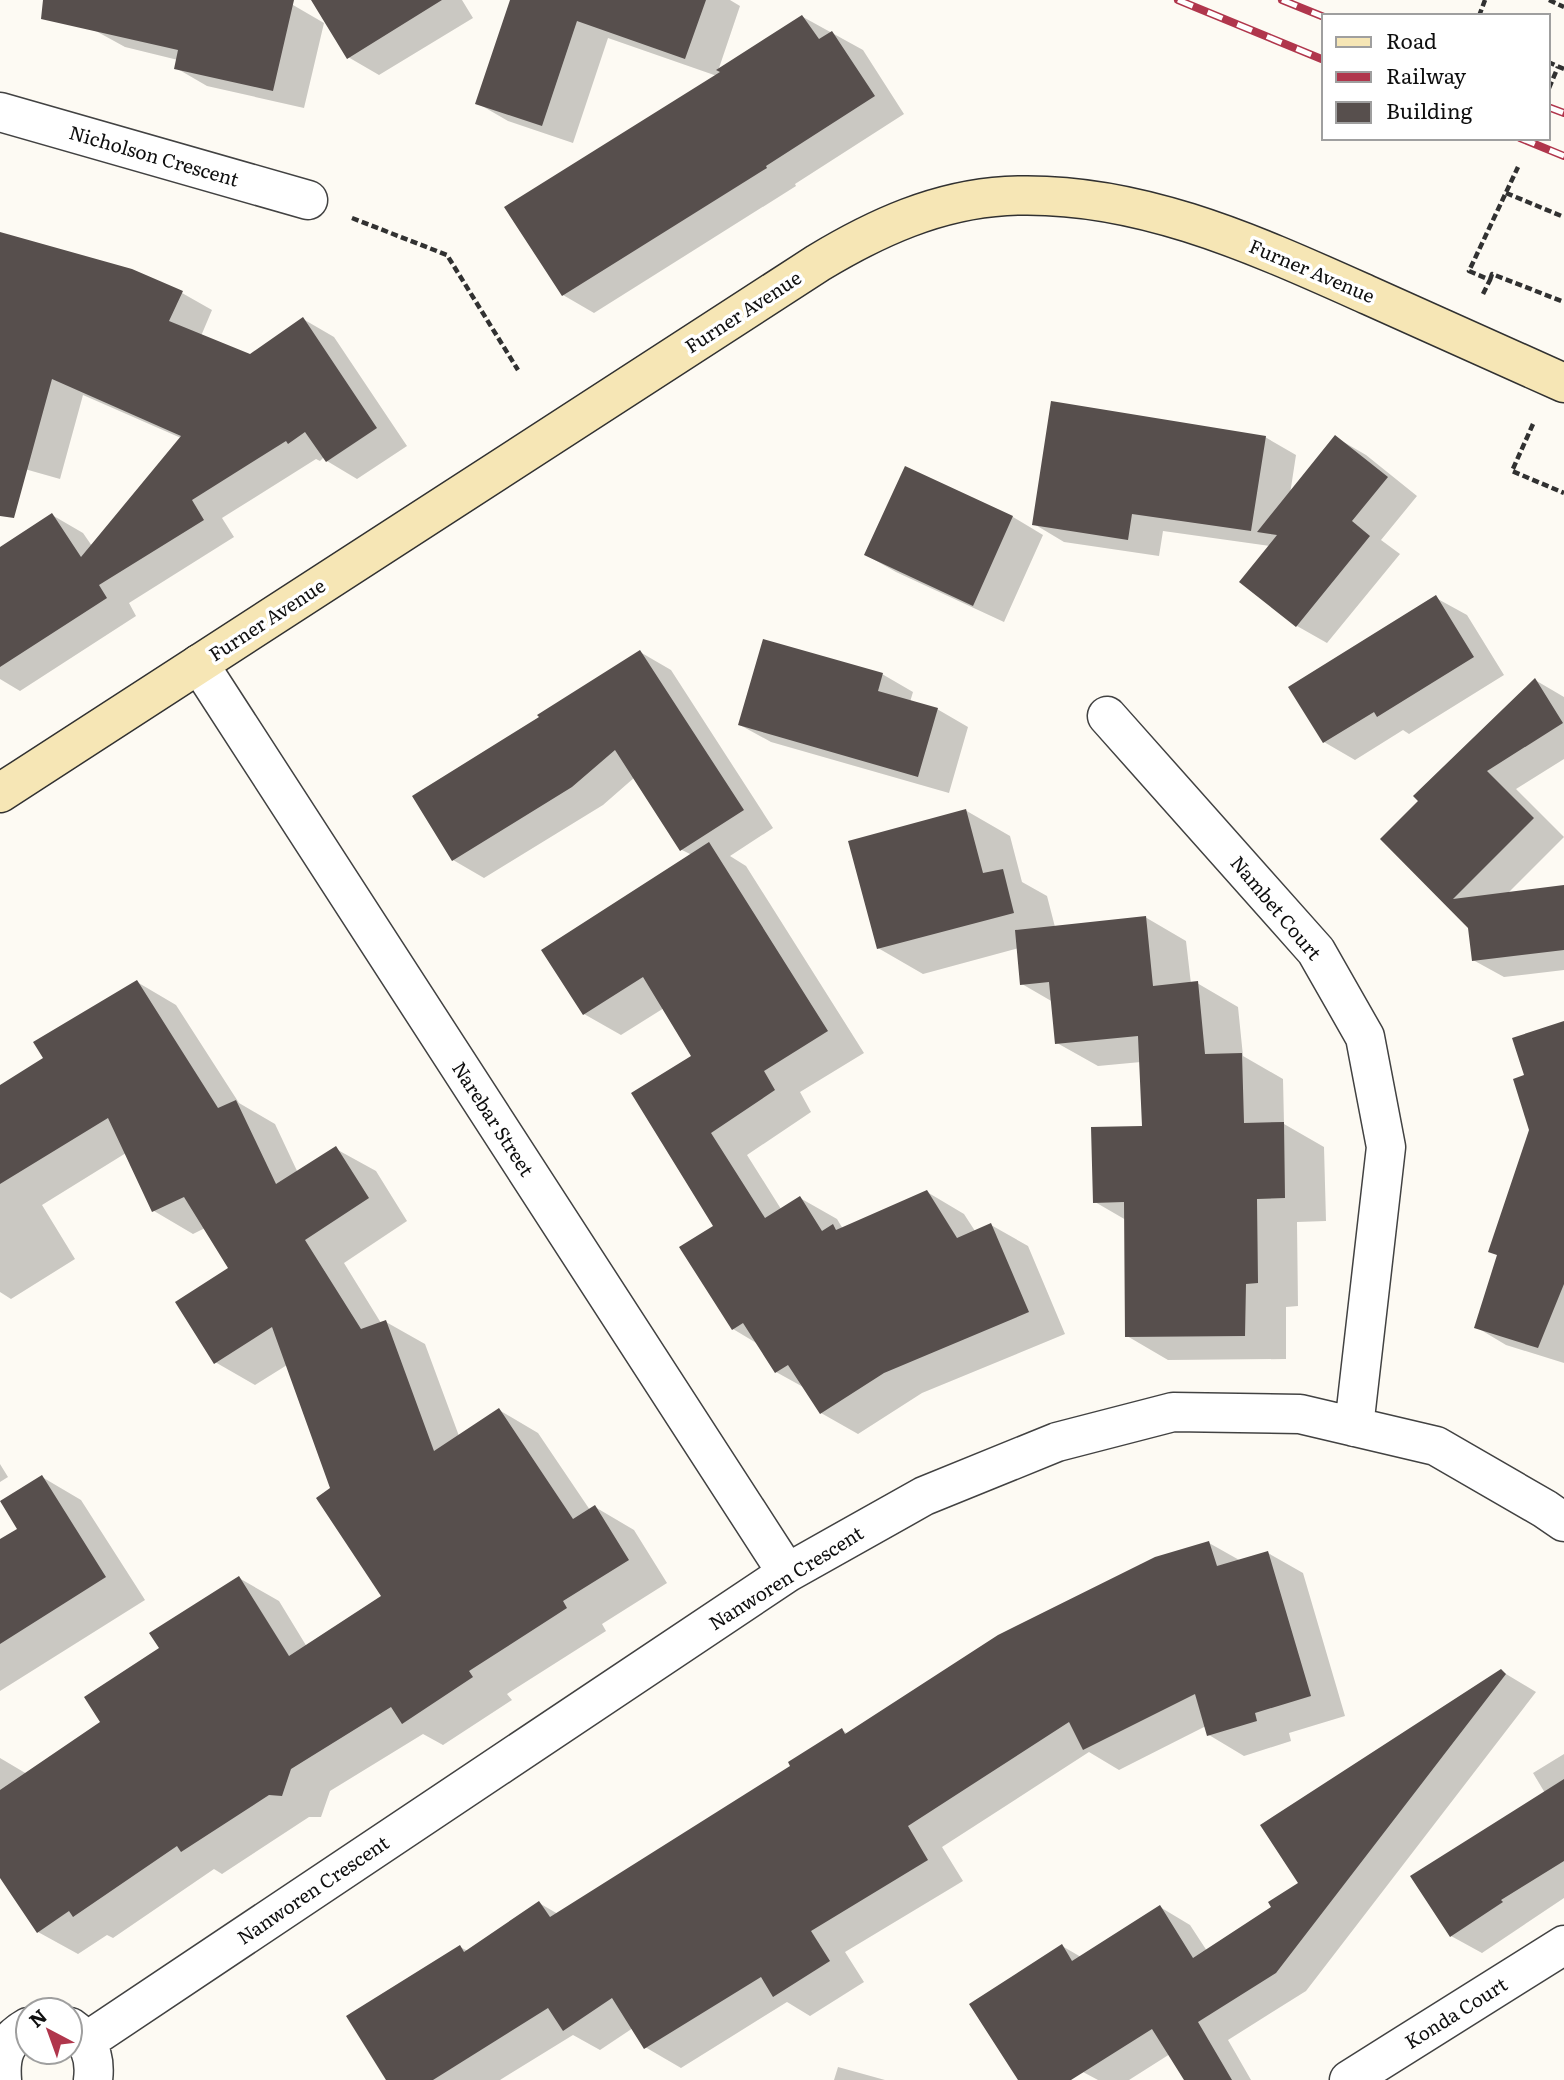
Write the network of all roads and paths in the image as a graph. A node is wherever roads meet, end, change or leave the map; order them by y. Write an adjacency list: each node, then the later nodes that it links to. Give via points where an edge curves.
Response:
1 (1549, 0): 2 (path)
2 (1564, 7)
3 (1550, 63): 4 (path)
4 (1558, 67): 5 (path); 6 (path)
5 (1564, 69)
6 (1550, 86)
7 (0, 112): 10 (street, Nicholson Crescent)
8 (1518, 167): 9 (path)
9 (1506, 194): 11 (path); 12 (path)
10 (308, 200): 15 (path, via 447,255)
11 (1564, 217)
12 (1469, 271)
13 (1489, 280): 14 (path, via 1492,274)
14 (1564, 302)
15 (518, 370)
16 (1564, 383): 19 (street, Furner Avenue, via 1292,261 1172,218 1058,197 1004,197 954,205 896,222 818,263)
17 (1534, 422): 18 (path, via 1512,471)
18 (1564, 493)
19 (199, 664): 21 (street, Furner Avenue); 24 (street, Narebar Street)
20 (1107, 716): 22 (street, Nambet Court, via 1316,951 1365,1037 1386,1147)
21 (0, 793)
22 (1354, 1426): 23 (street, Nanworen Crescent, via 1436,1446); 24 (street, Nanworen Crescent, via 1300,1414 1173,1412 1057,1442 924,1496)
23 (1564, 1522)
24 (787, 1573): 27 (street, Nanworen Crescent)
25 (1564, 1945): 31 (street, Konda Court)
26 (14, 2025): 29 (street, via 1,2063)
27 (84, 2030)
28 (84, 2043): 30 (street, via 94,2059)
29 (2, 2080)
30 (93, 2080)
31 (1349, 2080)

